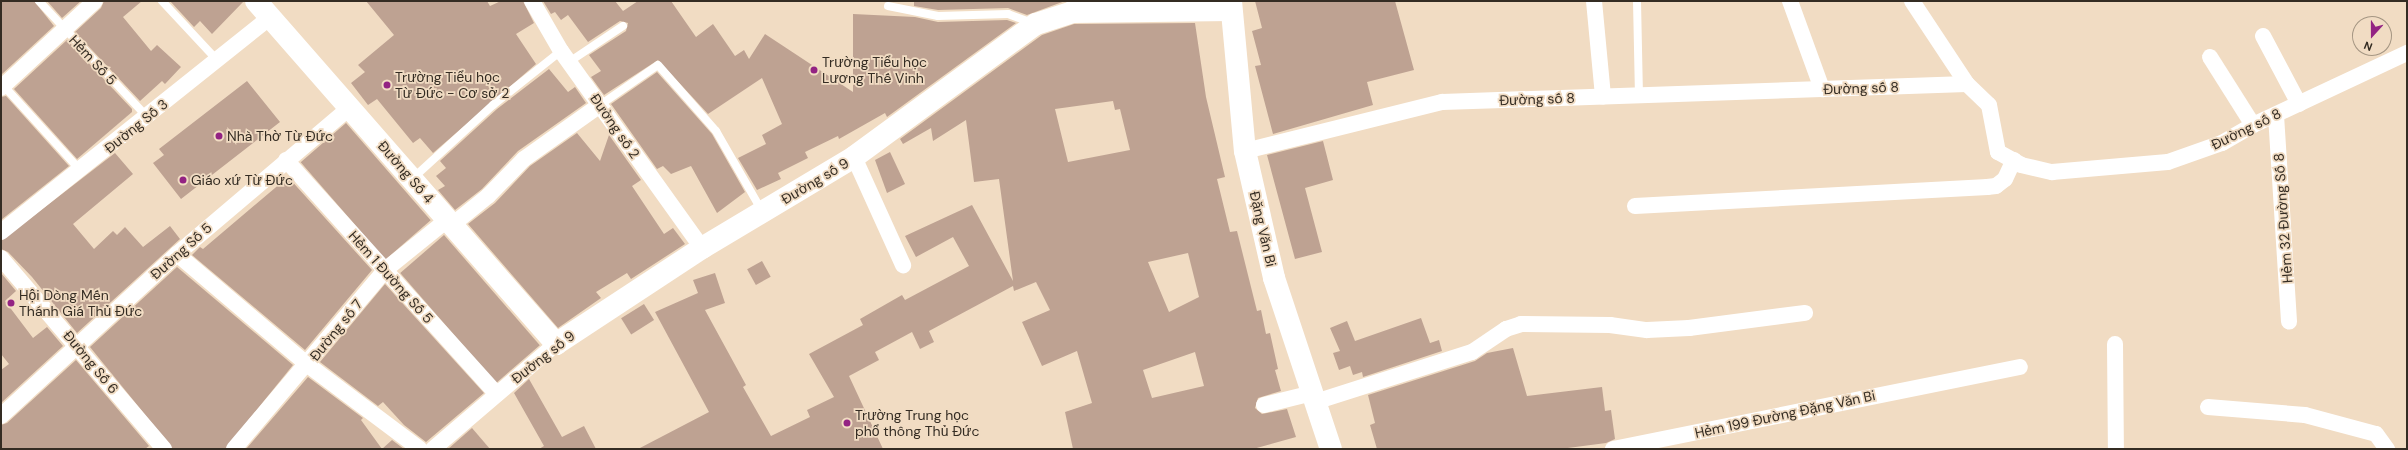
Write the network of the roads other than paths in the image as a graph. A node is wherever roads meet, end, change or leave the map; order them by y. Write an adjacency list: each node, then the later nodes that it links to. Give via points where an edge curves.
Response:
1 (39, 1): 15 (lane, Hẻm Số 5)
2 (94, 1): 15 (street)
3 (162, 1): 20 (lane)
4 (256, 1): 12 (street, Đường Số 4)
5 (532, 1): 18 (street, Đường số 2)
6 (1594, 1): 25 (street)
7 (1637, 1): 24 (lane)
8 (1790, 1): 23 (street)
9 (1912, 1): 21 (street)
10 (888, 6): 13 (lane, via 938,16 1008,14)
11 (1231, 6): 13 (street, Đường số 9, via 1072,12); 32 (street, Đặng Văn Bi)
12 (270, 17): 20 (street, Đường Số 3); 28 (street, Đường Số 4)
13 (1036, 24): 33 (street, Đường số 9)
14 (624, 26): 18 (lane)
15 (64, 29): 22 (street); 30 (lane, Hẻm Số 5)
16 (2263, 36): 26 (street)
17 (2407, 53): 26 (street, Đường số 8)
18 (565, 57): 27 (street, Đường số 2); 37 (lane, via 493,105)
19 (2210, 57): 31 (street)
20 (217, 60): 30 (street, Đường Số 3)
21 (1967, 84): 23 (street, Đường số 8); 35 (street, Đường số 8, via 1989,105 1998,152)
22 (2, 86): 36 (lane)
23 (1822, 89): 24 (street, Đường số 8)
24 (1639, 95): 25 (street, Đường số 8)
25 (1603, 97): 32 (street, Đường số 8, via 1442,102)
26 (2298, 104): 29 (street, Đường số 8)
27 (600, 105): 39 (lane, via 658,65 716,131); 40 (street, Đường số 7, via 524,159 488,196); 42 (street, Đường số 2)
28 (349, 108): 34 (street, Đường Số 5); 37 (street, Đường Số 4)
29 (2276, 115): 31 (street, Đường số 8); 48 (street, Hẻm 32 Đường Số 8)
30 (147, 118): 36 (street, Đường Số 3)
31 (2253, 125): 35 (street, Đường số 8, via 2222,143 2168,162 2052,172)
32 (1245, 151): 55 (street, Đặng Văn Bi, via 1274,278)
33 (854, 157): 39 (street, Đường số 9); 45 (street)
34 (286, 160): 43 (street, Đường Số 5); 46 (street, Hẻm 1 Đường Số 5)
35 (2014, 160): 38 (street, via 2005,179 1996,186)
36 (80, 170): 41 (street, Đường Số 3)
37 (412, 179): 40 (street, Đường Số 4)
38 (1635, 206)
39 (762, 212): 42 (street, Đường số 9)
40 (450, 222): 46 (street, Đường số 7); 49 (street, Đường Số 4)
41 (1, 232)
42 (702, 248): 49 (street, Đường số 9)
43 (177, 254): 51 (street, Đường Số 5); 52 (street)
44 (1, 258): 51 (street, Đường Số 6)
45 (903, 265)
46 (384, 270): 52 (street, Đường số 7); 54 (street, Hẻm 1 Đường Số 5)
47 (1805, 313): 55 (street, via 1668,329 1629,329 1610,324 1521,324 1506,329 1472,352)
48 (2289, 322)
49 (556, 344): 54 (street, Đường số 9)
50 (2115, 344): 65 (street)
51 (79, 346): 58 (street, Đường Số 5); 60 (street, Đường Số 6)
52 (308, 365): 61 (street, Đường số 7); 62 (street)
53 (2020, 367): 64 (street, Hẻm 199 Đường Đặng Văn Bi)
54 (496, 394): 63 (street, Đường số 9)
55 (1314, 398): 56 (street); 59 (street, Đặng Văn Bi)
56 (1264, 405)
57 (2208, 407): 66 (street, via 2305,415 2376,434)
58 (1, 416)
59 (1326, 448)
60 (164, 449)
61 (234, 449)
62 (420, 449)
63 (432, 449)
64 (1613, 449)
65 (2116, 449)
66 (2387, 449)

